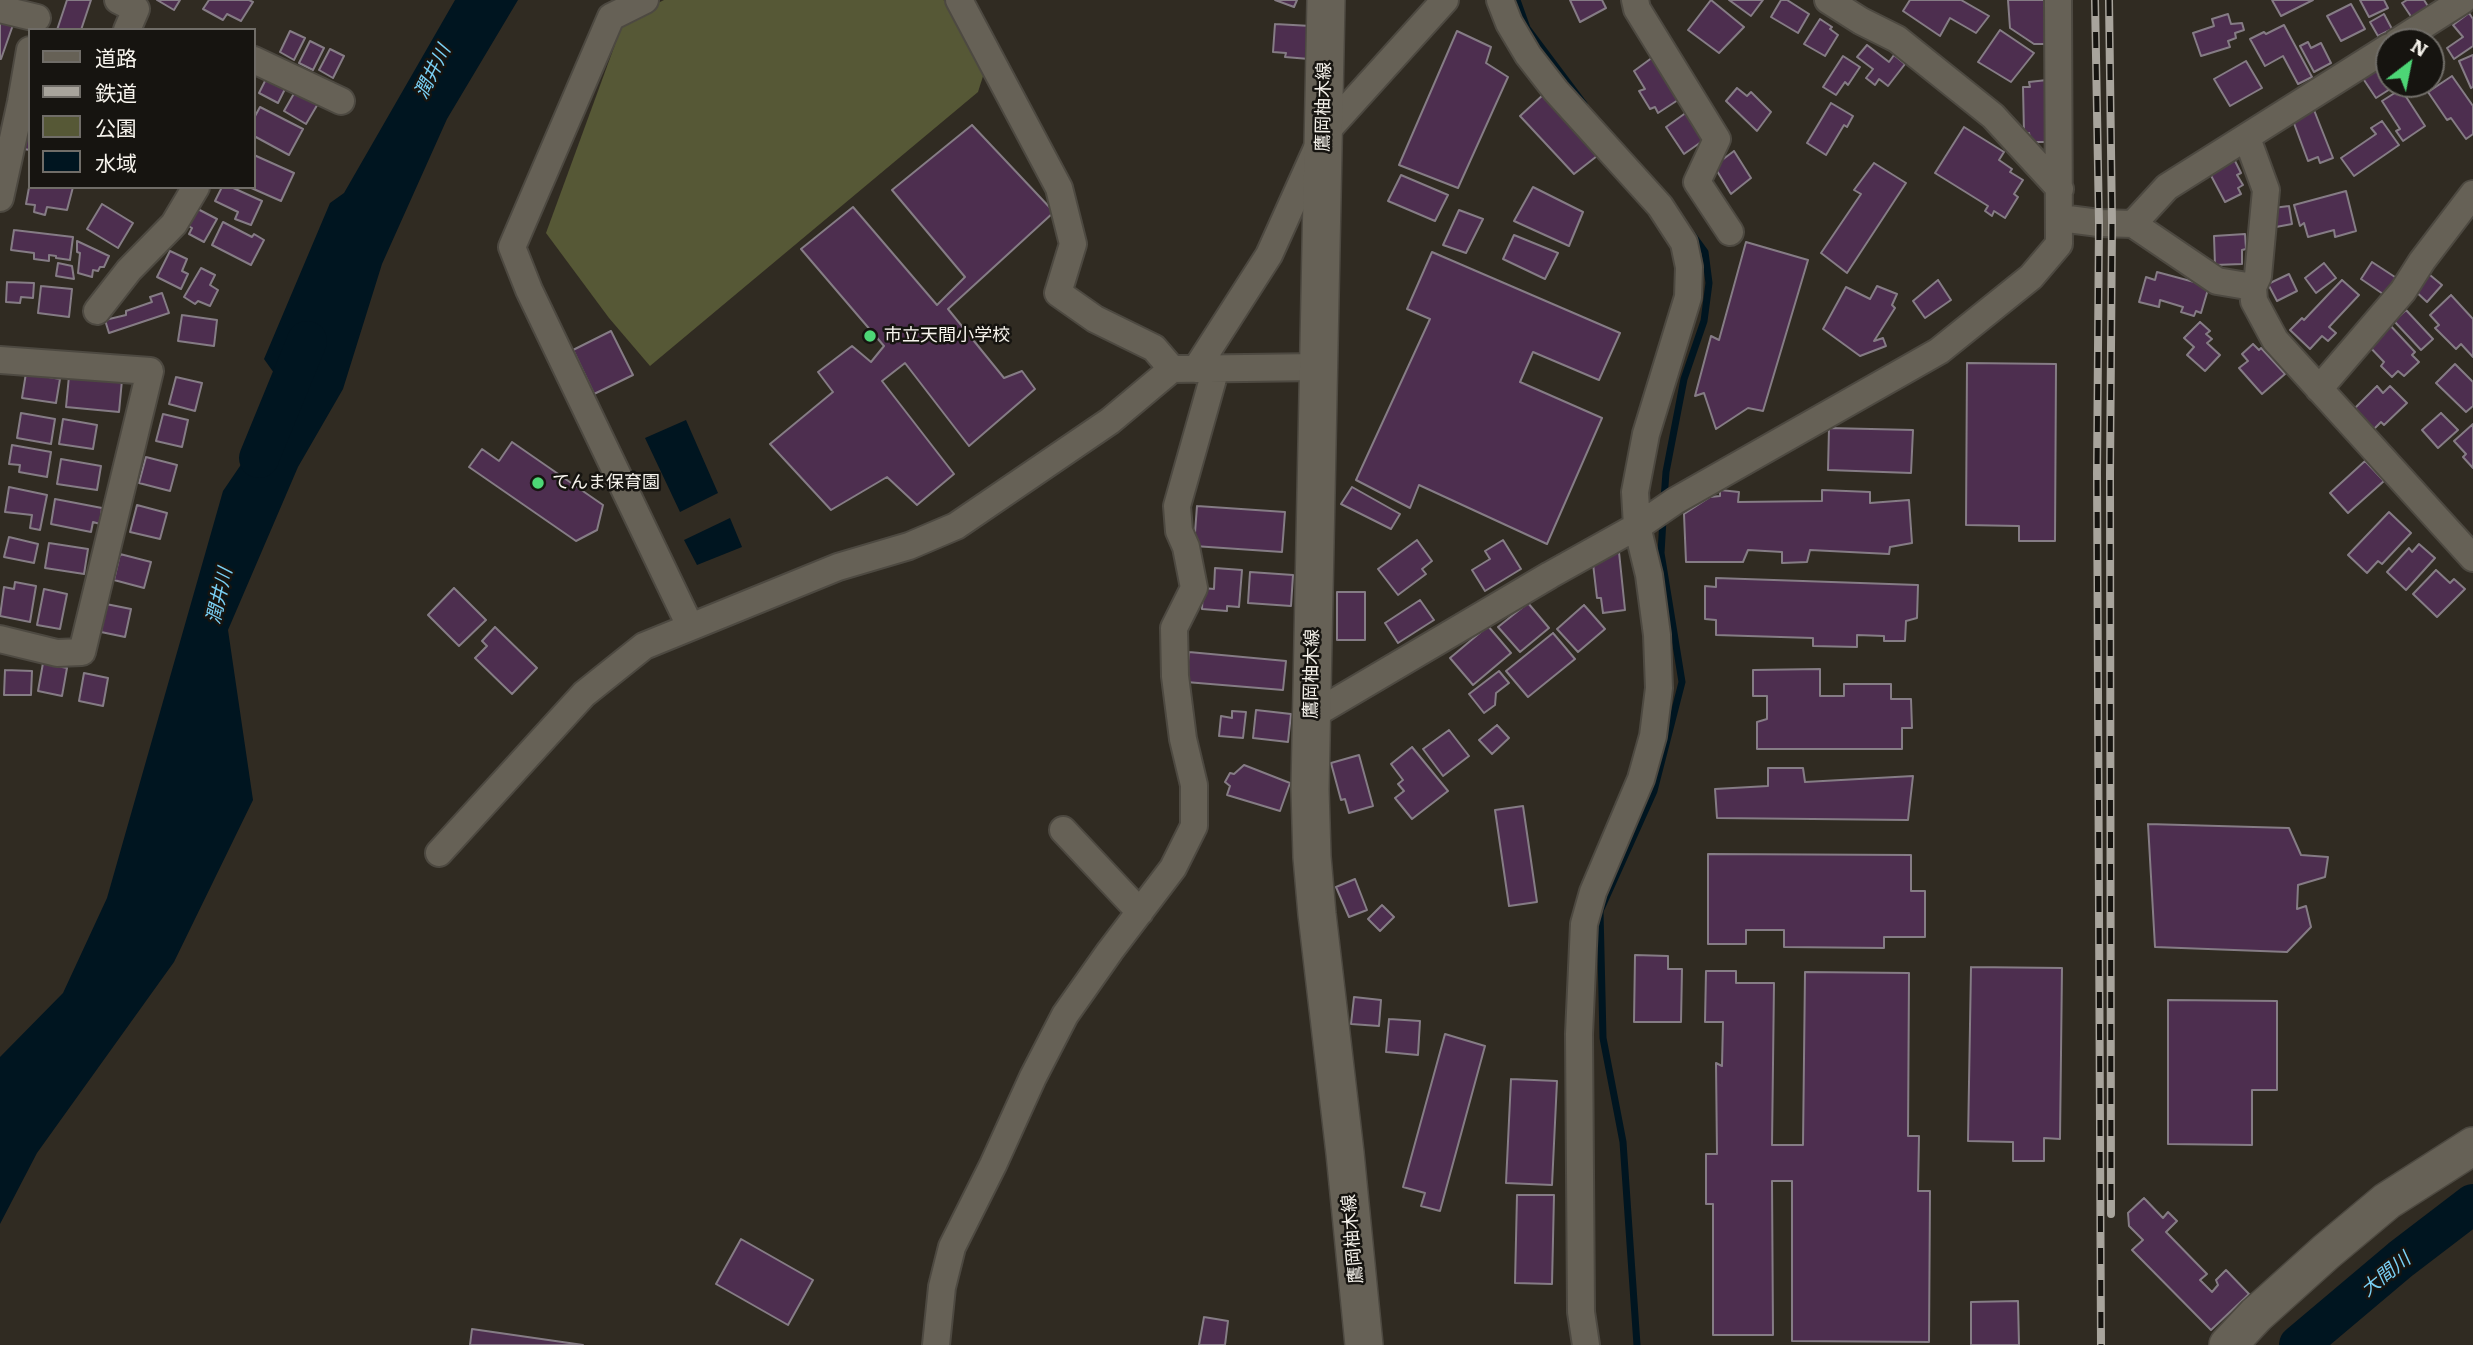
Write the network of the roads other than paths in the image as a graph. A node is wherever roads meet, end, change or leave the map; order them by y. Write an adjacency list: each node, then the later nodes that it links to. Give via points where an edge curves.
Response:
1 (118, 0): 13 (street, via 136,9)
2 (645, 0): 37 (street, via 611,17 512,247)
3 (959, 0): 33 (street, via 1059,188 1073,244 1058,293 1095,319)
4 (1326, 0): 20 (main road, 鷹岡柚木線)
5 (1445, 0): 20 (street)
6 (1500, 0): 35 (street, via 1528,55 1556,92 1660,206 1684,243 1688,297 1646,434 1635,492)
7 (1635, 0): 28 (street, via 1717,139 1697,182)
8 (1828, 0): 23 (street, via 1897,39 1993,116)
9 (2058, 0): 23 (street)
10 (2463, 0): 14 (street)
11 (0, 9): 12 (street)
12 (38, 16)
13 (128, 28)
14 (2420, 28)
15 (2375, 56): 21 (street)
16 (256, 62): 19 (street)
17 (28, 75): 18 (street)
18 (26, 100): 25 (street)
19 (341, 101)
20 (1323, 135): 32 (main road, 鷹岡柚木線); 33 (street, via 1269,255)
21 (2247, 138): 27 (street, via 2167,187); 29 (street, via 2266,190)
22 (195, 189): 30 (street, via 174,224)
23 (2060, 189): 26 (street)
24 (2473, 194): 34 (street, via 2403,290)
25 (0, 198)
26 (2060, 218): 27 (street); 35 (street, via 2059,244 2031,277 1939,351)
27 (2133, 224): 29 (street, via 2217,281)
28 (1730, 232)
29 (2253, 287): 34 (street, via 2254,301 2275,340)
30 (97, 311)
31 (0, 360): 38 (street, via 150,371 82,652 57,653)
32 (1319, 367): 33 (street); 39 (main road, 鷹岡柚木線)
33 (1195, 369): 37 (street, via 956,526); 42 (street, via 1177,506 1194,588 1174,628 1183,739 1194,785 1194,826 1173,868)
34 (2319, 389): 36 (street)
35 (1640, 524): 39 (street); 46 (street, via 1660,688 1642,779 1593,892 1584,924 1579,1034 1581,1312)
36 (2473, 558)
37 (690, 626): 41 (street, via 644,646 584,694)
38 (0, 639)
39 (1311, 716): 45 (main road, 鷹岡柚木線, via 1312,857)
40 (1063, 831): 42 (street)
41 (439, 853)
42 (1139, 912): 44 (street, via 1065,1015 952,1247)
43 (2473, 1146): 47 (main road, via 2387,1201)
44 (936, 1345)
45 (1364, 1345)
46 (1586, 1345)
47 (2228, 1345)

